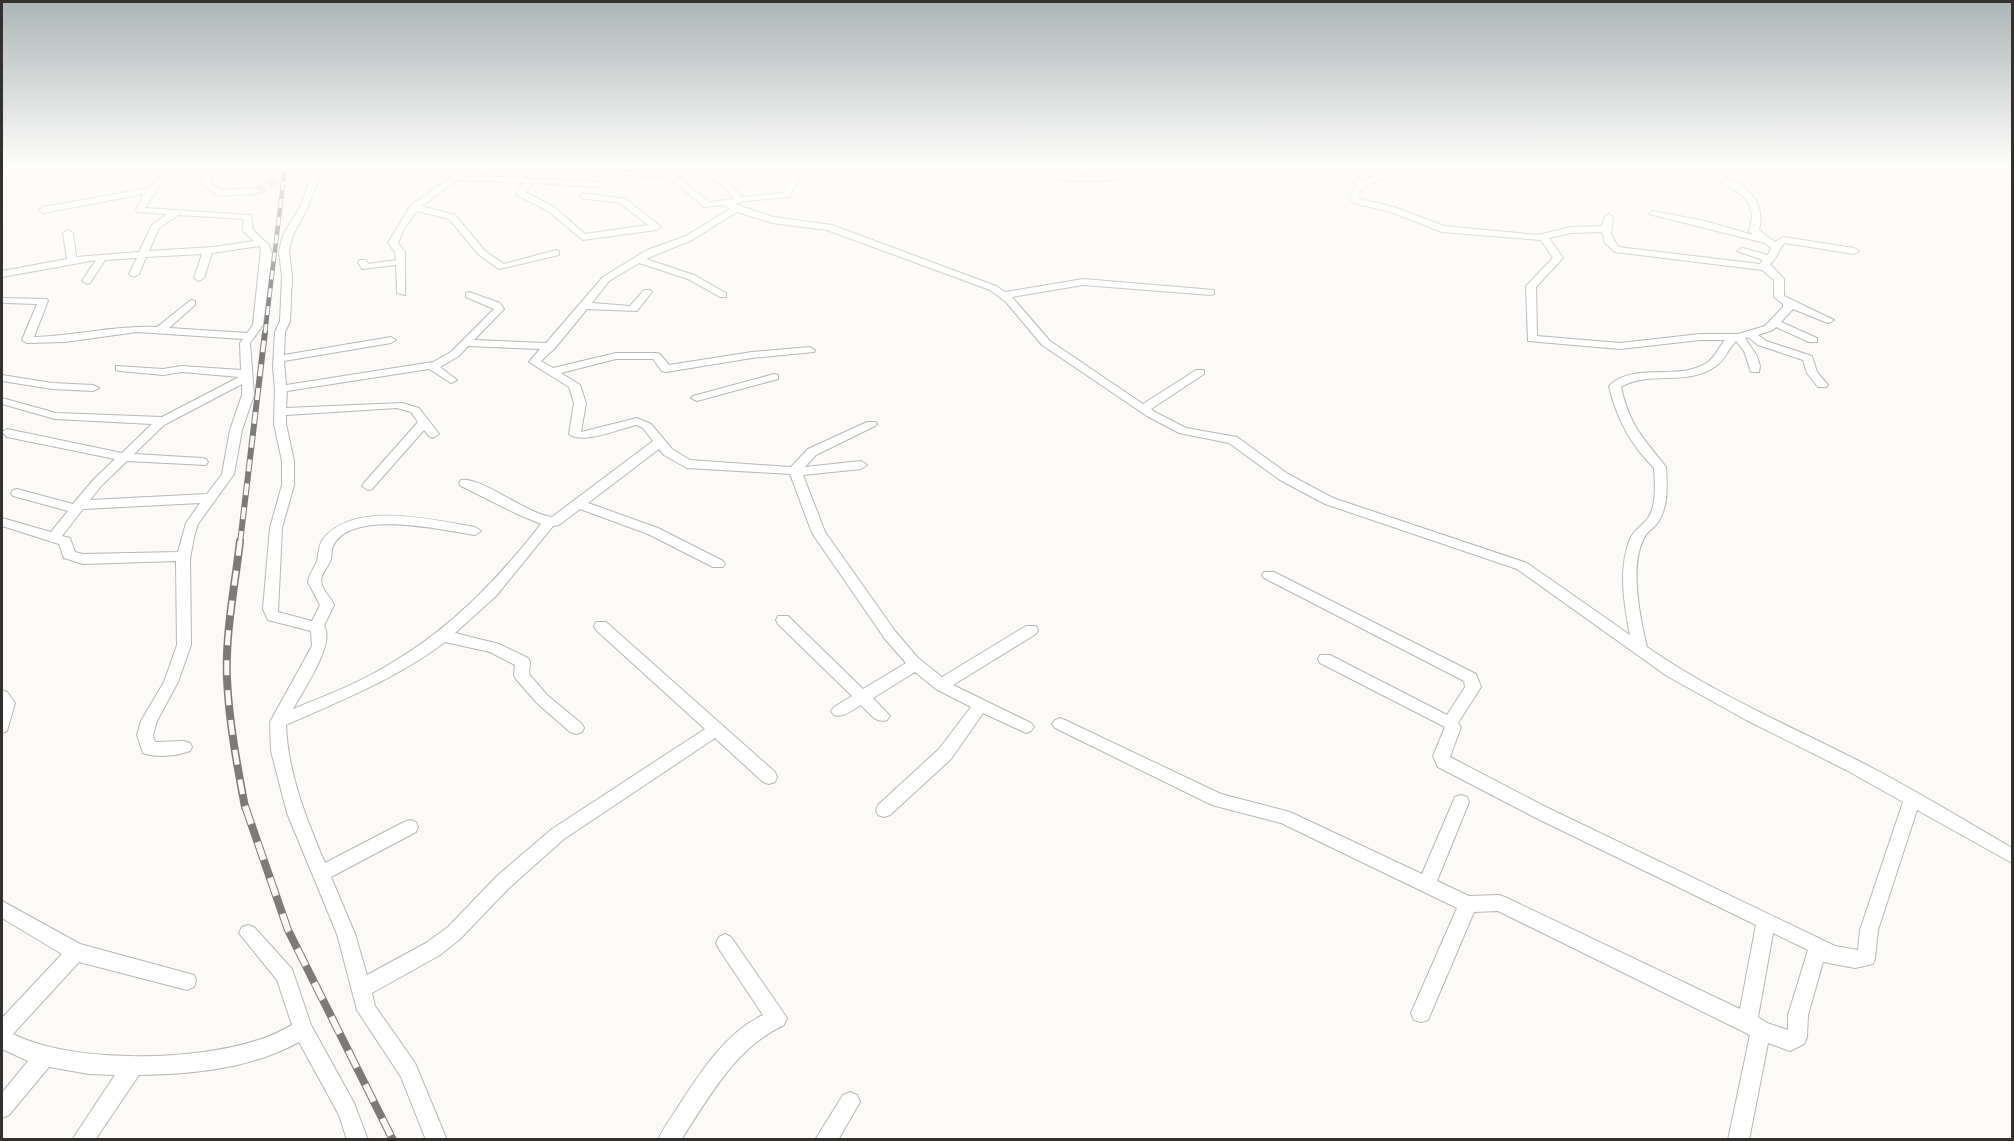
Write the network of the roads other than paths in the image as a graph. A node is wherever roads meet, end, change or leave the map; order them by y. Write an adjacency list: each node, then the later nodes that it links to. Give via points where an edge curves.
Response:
1 (165, 220): 24 (street, via 155,227)
2 (248, 220): 17 (street, via 248,231)
3 (297, 220): 58 (street, via 287,240 285,321)
4 (402, 220): 30 (street, via 393,243 399,250)
5 (455, 220): 23 (street, via 482,253 502,267)
6 (564, 220): 7 (street, via 583,237 656,227)
7 (647, 220)
8 (712, 220): 27 (street, via 689,238 650,252)
9 (776, 220): 42 (street, via 829,227 941,267)
10 (1415, 220): 16 (street, via 1428,226)
11 (1608, 220): 14 (street)
12 (1685, 220): 18 (street)
13 (1757, 220): 18 (street, via 1754,231)
14 (1606, 229): 16 (street, via 1571,230); 31 (street, via 1615,249)
15 (68, 233): 26 (street)
16 (1544, 237): 52 (street, via 1558,258 1531,286 1532,339 1620,346)
17 (260, 243): 20 (street); 51 (street, via 267,254 263,303 258,325)
18 (1772, 244): 19 (street, via 1783,240); 31 (street, via 1776,256)
19 (1822, 247): 22 (street); 28 (street)
20 (208, 250): 24 (street); 34 (street)
21 (1742, 251): 31 (street)
22 (1854, 251)
23 (556, 253)
24 (146, 254): 25 (street); 33 (street)
25 (103, 256): 26 (street); 35 (street)
26 (72, 260): 32 (street)
27 (640, 260): 41 (street, via 692,277); 46 (street, via 606,279)
28 (1830, 260)
29 (363, 262): 30 (street, via 365,267)
30 (400, 262): 39 (street)
31 (1768, 263): 45 (street, via 1779,279 1779,297)
32 (2, 274)
33 (135, 274)
34 (199, 278)
35 (87, 281)
36 (2, 288): 43 (street)
37 (646, 292): 46 (street, via 633,309)
38 (1211, 292): 42 (street, via 1083,282)
39 (402, 293)
40 (469, 295): 55 (street, via 499,309)
41 (723, 295)
42 (1005, 295): 74 (street, via 1046,343)
43 (3, 301): 49 (street, via 43,301 27,340)
44 (191, 303): 49 (street)
45 (1788, 303): 47 (street); 48 (street)
46 (584, 306): 56 (street)
47 (1829, 320)
48 (1775, 323): 50 (street); 54 (street)
49 (160, 330): 51 (street)
50 (1749, 333): 52 (street); 69 (street, via 1762,343 1808,358 1812,373)
51 (250, 336): 65 (street, via 246,343)
52 (1737, 337): 62 (street, via 1745,343); 104 (street, via 1708,367 1678,375 1628,378 1615,386 1640,446 1660,467 1657,511 1637,536 1635,545 1631,593)
53 (391, 340): 58 (street)
54 (1813, 340)
55 (464, 343): 56 (street); 59 (street, via 451,357)
56 (551, 346): 63 (street, via 534,362)
57 (810, 350): 61 (street)
58 (278, 359): 71 (street)
59 (431, 366): 68 (street); 71 (street)
60 (120, 368): 65 (street)
61 (754, 368): 63 (street, via 666,369 656,356 626,355); 66 (street); 72 (street)
62 (1755, 370)
63 (552, 372): 81 (street, via 569,380 576,390 580,404 575,434 637,421 647,426)
64 (1200, 372): 74 (street)
65 (246, 376): 76 (street); 89 (street, via 248,395 236,430 228,474)
66 (774, 377)
67 (2, 378): 70 (street)
68 (452, 380)
69 (1822, 385)
70 (93, 388)
71 (281, 390): 75 (street)
72 (697, 398)
73 (2, 400): 76 (street, via 43,414)
74 (1143, 409): 104 (street, via 1183,430 1233,440 1284,477 1329,501 1522,566)
75 (280, 412): 77 (street, via 392,405 415,410); 101 (street, via 288,485 276,528 270,609 273,616)
76 (164, 421): 82 (street)
77 (424, 422): 80 (street); 87 (street)
78 (870, 424): 85 (street, via 813,452)
79 (7, 433): 82 (street)
80 (434, 434)
81 (660, 442): 85 (street, via 687,464); 90 (street)
82 (124, 457): 83 (street); 91 (street)
83 (202, 462)
84 (861, 465): 85 (street, via 823,471)
85 (795, 470): 106 (street, via 819,533 890,635)
86 (465, 483): 93 (street)
87 (368, 486)
88 (17, 493): 91 (street)
89 (211, 498): 91 (street); 96 (street, via 192,523)
90 (579, 504): 93 (street); 97 (street, via 645,528)
91 (78, 507): 95 (street)
92 (2, 522): 95 (street)
93 (549, 522): 103 (street, via 501,585)
94 (475, 531): 101 (street, via 383,519 337,532 326,544 315,580 315,587 327,605)
95 (54, 537): 96 (street, via 65,541 69,555 83,559)
96 (184, 556): 120 (street, via 184,645 145,735 149,748)
97 (718, 564)
98 (1269, 574): 114 (street, via 1471,678 1473,687)
99 (783, 620): 109 (street)
100 (601, 626): 119 (street)
101 (316, 627): 113 (street, via 320,631 319,646)
102 (1031, 630): 107 (street)
103 (444, 636): 113 (street, via 371,682); 117 (street, via 494,648 523,662 521,675)
104 (1641, 651): 122 (street, via 1751,716)
105 (1325, 659): 114 (street)
106 (916, 664): 107 (street); 109 (street)
107 (941, 685): 110 (street)
108 (2, 696): 116 (street, via 7,703)
109 (860, 696): 111 (street); 112 (street)
110 (979, 706): 118 (street); 124 (street, via 945,754)
111 (839, 711)
112 (882, 716)
113 (278, 722): 127 (street, via 279,751 295,813)
114 (1450, 723): 131 (street, via 1453,727 1442,756 1444,762)
115 (1060, 724): 128 (street, via 1218,800 1284,817)
116 (2, 727)
117 (576, 728)
118 (1026, 728)
119 (715, 730): 121 (street); 137 (street, via 558,834 433,949)
120 (184, 747)
121 (769, 777)
122 (1912, 799): 126 (street); 134 (street, via 1869,930 1866,958 1859,961)
123 (1461, 802): 128 (street)
124 (884, 810)
125 (410, 827): 127 (street)
126 (2013, 856)
127 (319, 874): 137 (street, via 345,934)
128 (1427, 884): 129 (street)
129 (1468, 904): 138 (street); 139 (street, via 1499,903)
130 (2, 909): 135 (street)
131 (1766, 921): 134 (street); 139 (street)
132 (248, 933): 140 (street, via 285,975)
133 (725, 943): 150 (street, via 777,1018 730,1053)
134 (1828, 951): 139 (street, via 1816,953 1798,1016 1797,1037 1790,1041)
135 (76, 952): 136 (street); 141 (street)
136 (187, 981)
137 (360, 989): 149 (street, via 367,1010 408,1070)
138 (1421, 1013)
139 (1754, 1027): 152 (street)
140 (303, 1029): 144 (street, via 254,1052 218,1059); 148 (street, via 347,1110)
141 (2, 1032)
142 (2, 1039): 143 (street, via 12,1047)
143 (46, 1056): 144 (street); 146 (street)
144 (134, 1065): 147 (street)
145 (850, 1102): 151 (street)
146 (2, 1108)
147 (82, 1140)
148 (358, 1140)
149 (437, 1140)
150 (668, 1140)
151 (825, 1140)
152 (1738, 1140)

